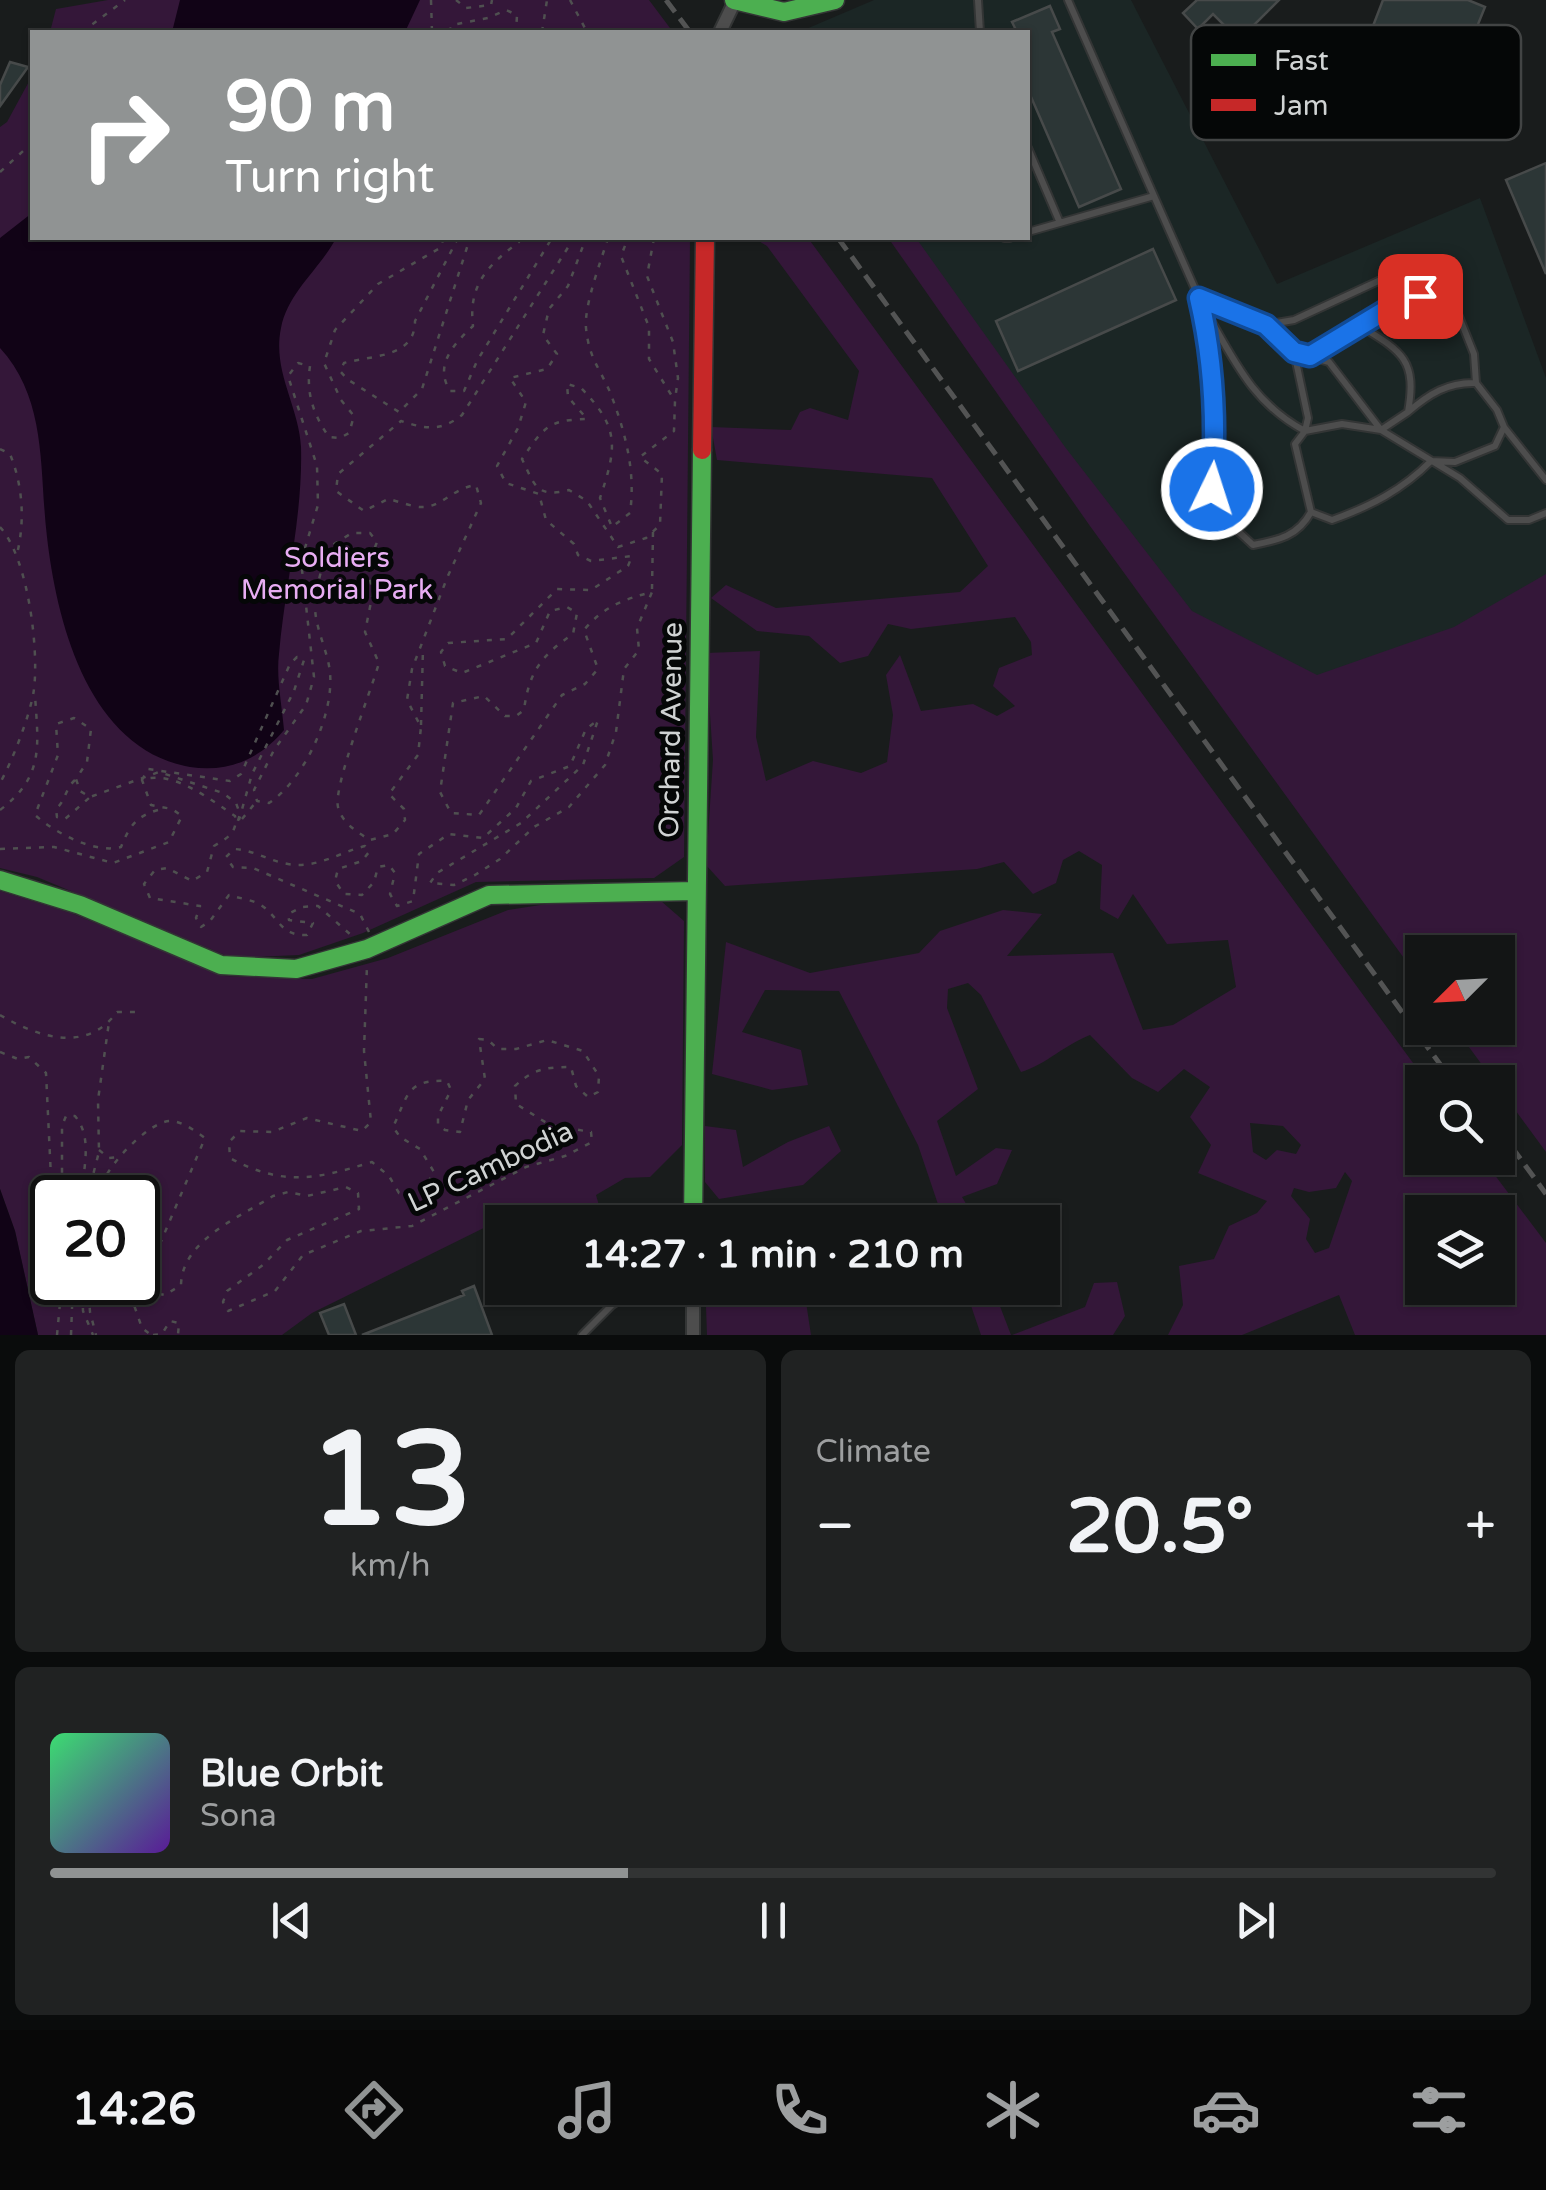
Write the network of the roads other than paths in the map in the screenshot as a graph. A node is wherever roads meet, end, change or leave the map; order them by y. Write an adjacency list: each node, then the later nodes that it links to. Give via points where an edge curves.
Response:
1 (734, 0): 2 (street, via 780,14 808,12); 5 (street)
2 (834, 0)
3 (978, 0): 6 (lane)
4 (1068, 0): 8 (lane)
5 (721, 30)
6 (980, 30)
7 (1030, 153): 9 (lane)
8 (1154, 196): 9 (lane); 13 (lane)
9 (1060, 223): 10 (lane)
10 (1030, 231)
11 (704, 240): 28 (street, Orchard Avenue)
12 (1442, 294): 14 (lane, via 1421,277 1387,276 1294,320); 15 (lane, via 1396,304); 18 (lane, via 1454,304 1474,354)
13 (1199, 298): 14 (lane); 22 (lane, via 1245,379 1278,416); 25 (lane, via 1212,352 1212,489 1226,520 1253,545 1302,528)
14 (1266, 325): 16 (lane)
15 (1362, 328): 17 (lane); 19 (lane, via 1402,351 1413,383)
16 (1294, 352): 17 (lane); 22 (lane)
17 (1310, 356): 21 (lane, via 1329,362)
18 (1476, 383): 19 (lane, via 1430,394); 20 (lane)
19 (1408, 412): 21 (lane)
20 (1504, 427): 23 (lane, via 1496,446 1476,457); 24 (lane)
21 (1381, 430): 22 (lane, via 1342,424); 23 (lane)
22 (1305, 432): 25 (lane, via 1295,444)
23 (1431, 461): 25 (lane, via 1405,488 1361,510 1332,520); 26 (lane, via 1508,520)
24 (1546, 480)
25 (1310, 512)
26 (1546, 512)
27 (0, 880): 28 (street, via 220,966 296,968 368,949 489,895)
28 (695, 891): 29 (street, Orchard Avenue)
29 (693, 1205)
30 (612, 1305): 32 (lane)
31 (693, 1305): 33 (street)
32 (582, 1335)
33 (693, 1335)

